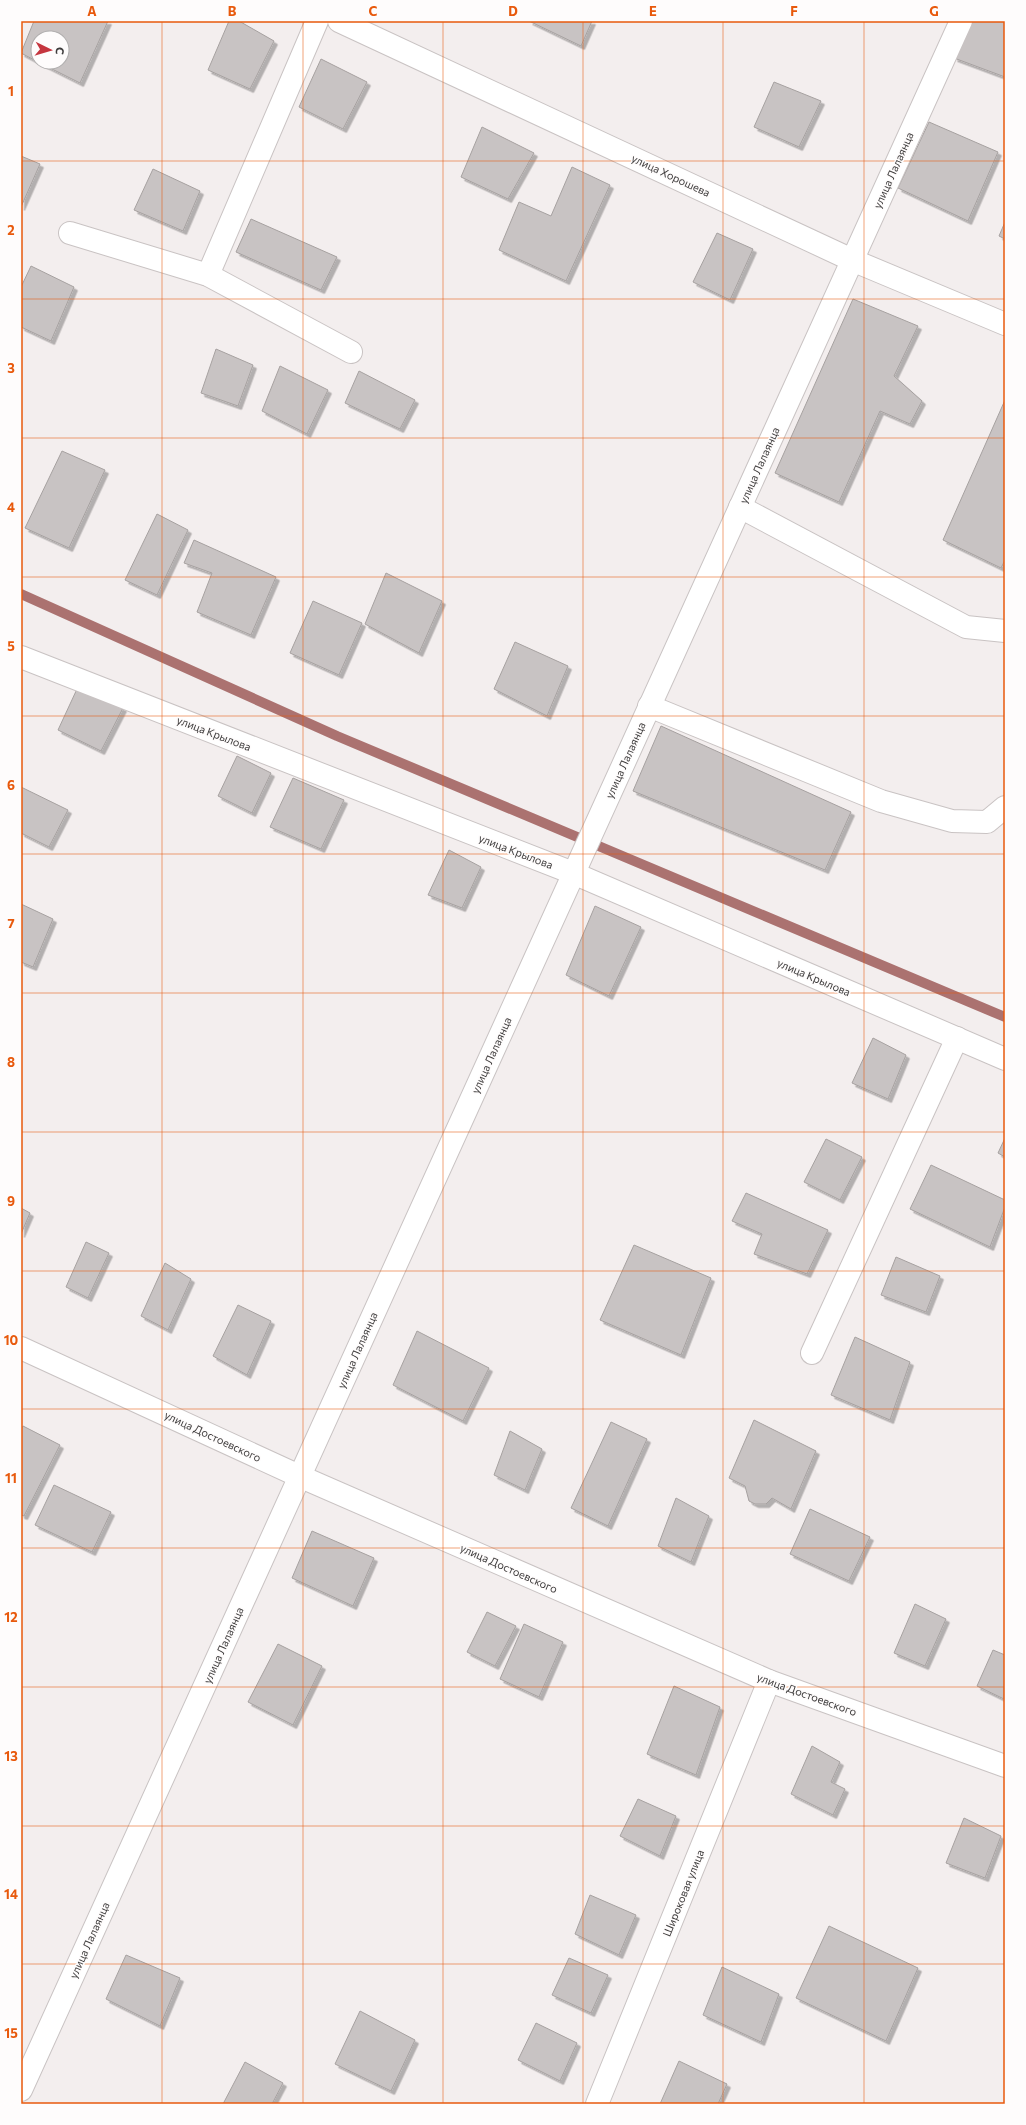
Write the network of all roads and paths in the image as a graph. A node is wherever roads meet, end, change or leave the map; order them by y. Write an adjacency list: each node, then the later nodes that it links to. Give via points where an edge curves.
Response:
1 (317, 21): 6 (street)
2 (339, 21): 5 (street, улица Хорошева)
3 (960, 21): 5 (street, улица Лалаянца)
4 (70, 233): 6 (street)
5 (852, 260): 7 (street, улица Хорошева); 9 (street, улица Лалаянца)
6 (208, 275): 8 (street)
7 (1005, 324)
8 (351, 352)
9 (740, 507): 10 (street, via 966,627); 12 (street, улица Лалаянца)
10 (1005, 631)
11 (21, 657): 14 (street, улица Крылова)
12 (649, 706): 13 (street, via 881,802 952,821 987,822); 14 (street, улица Лалаянца)
13 (1005, 808)
14 (573, 873): 15 (street, улица Крылова); 19 (street, улица Лалаянца)
15 (957, 1038): 16 (street, улица Крылова); 18 (street)
16 (1005, 1059)
17 (21, 1348): 19 (street, улица Достоевского)
18 (812, 1353)
19 (299, 1476): 20 (street, улица Достоевского); 22 (street, улица Лалаянца)
20 (769, 1681): 21 (street, улица Достоевского); 23 (street, Широковая улица)
21 (1005, 1766)
22 (21, 2090)
23 (597, 2104)

